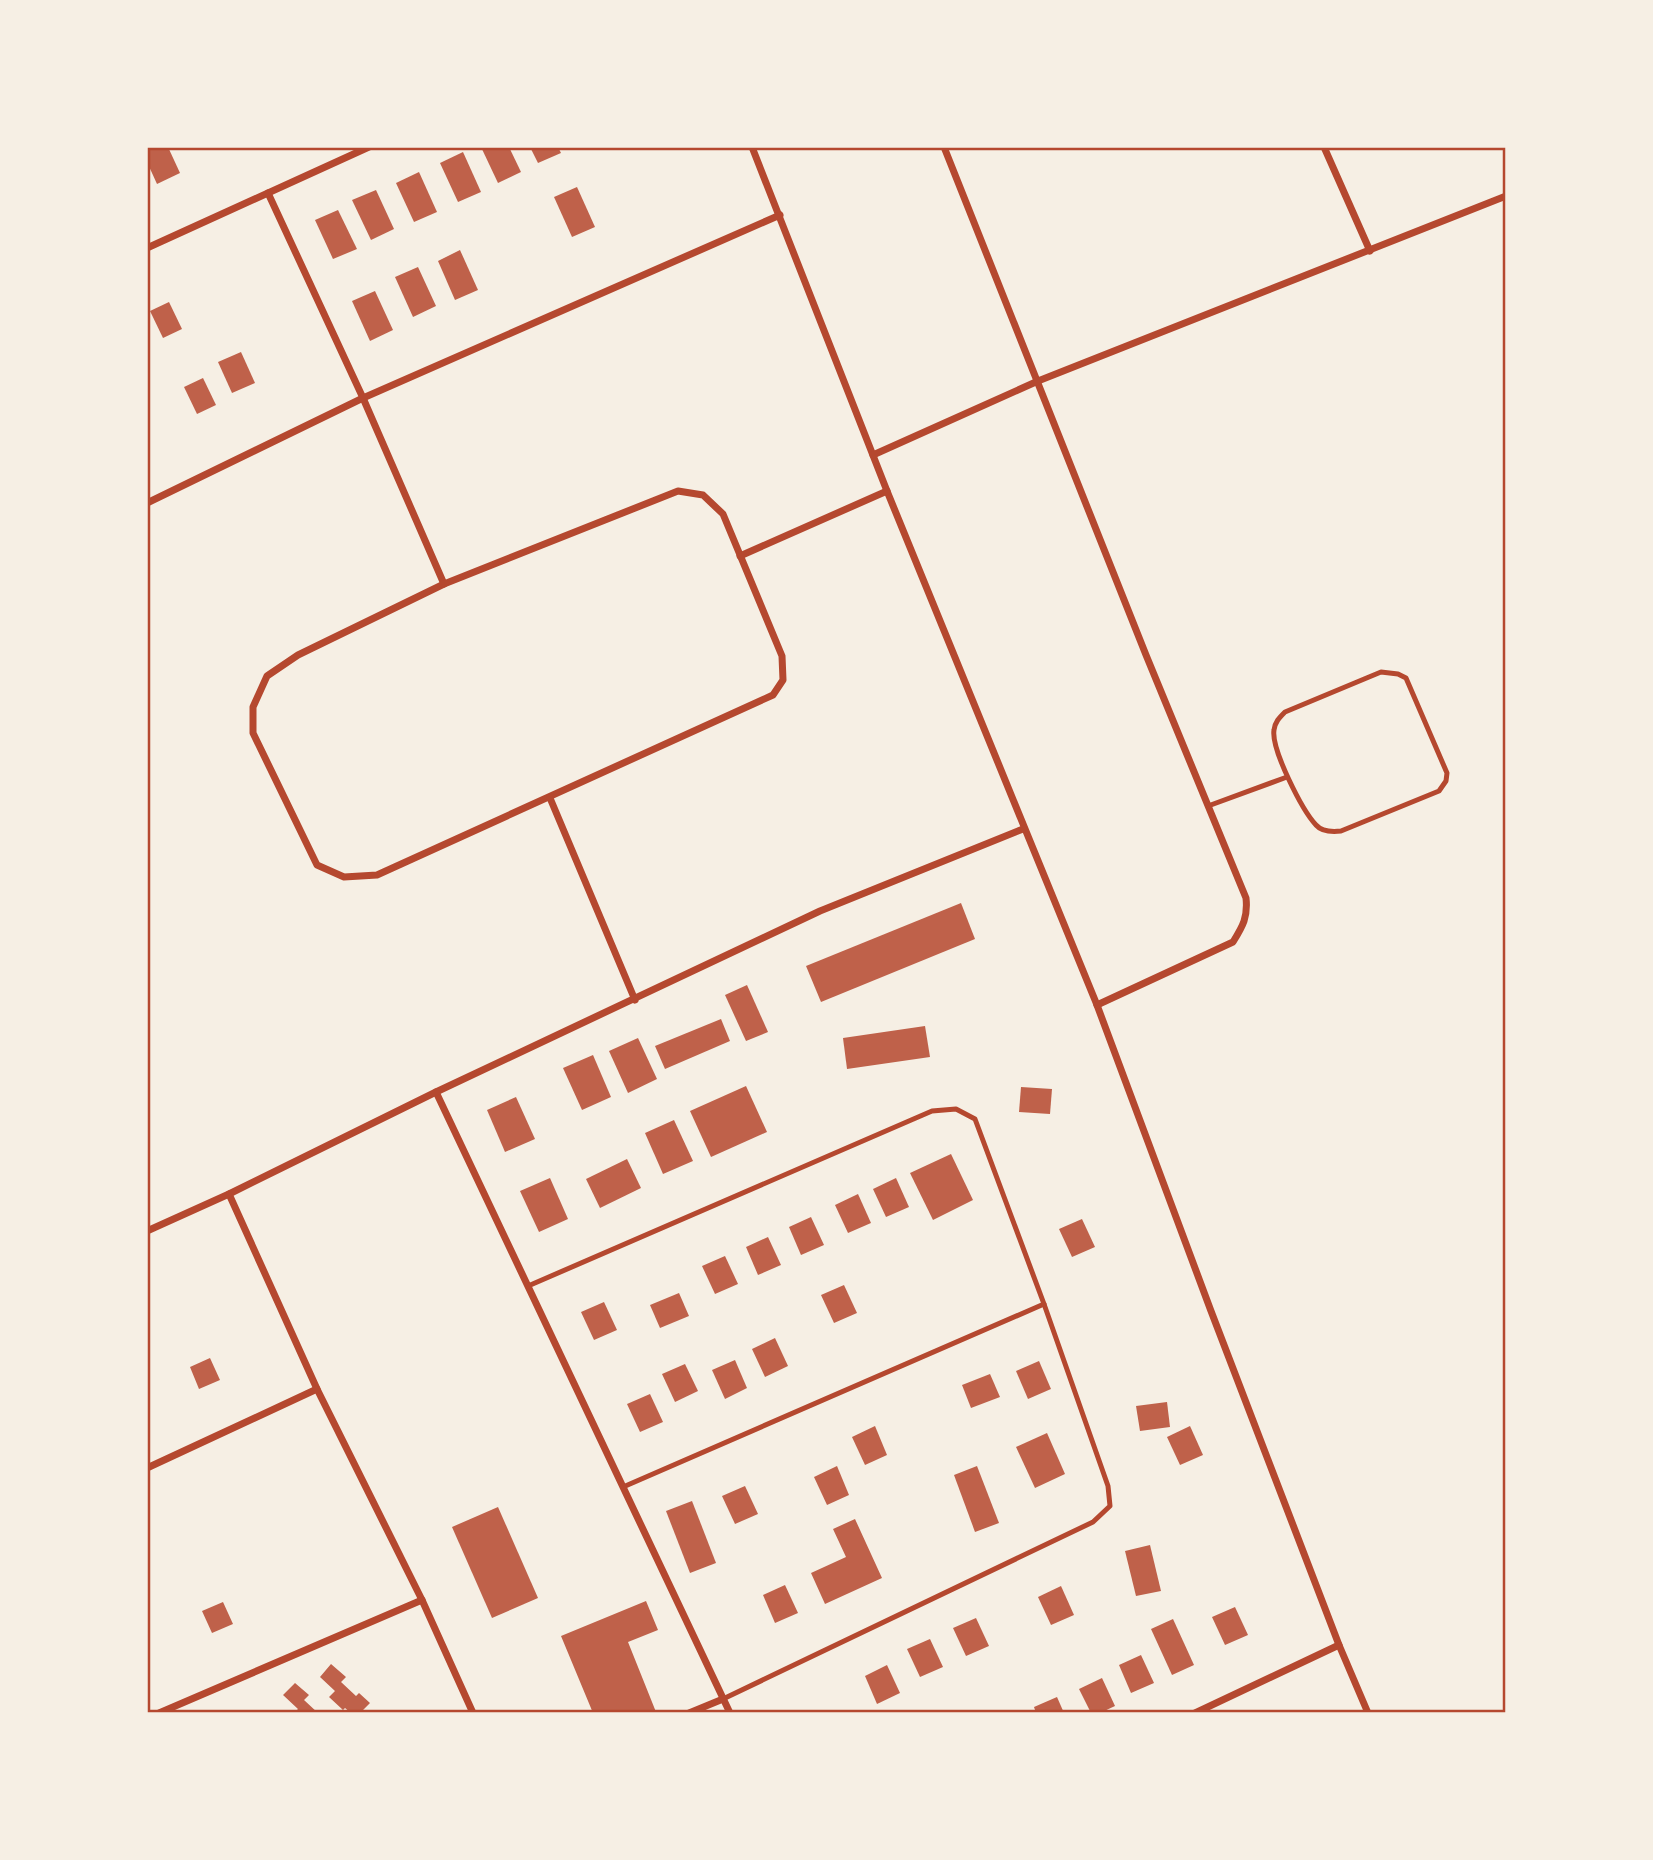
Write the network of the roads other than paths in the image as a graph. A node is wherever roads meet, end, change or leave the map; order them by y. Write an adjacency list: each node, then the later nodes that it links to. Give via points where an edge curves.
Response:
1 (369, 147): 5 (street)
2 (752, 147): 7 (street)
3 (944, 147): 10 (street)
4 (1324, 147): 9 (street)
5 (268, 193): 8 (street); 11 (street)
6 (1506, 196): 9 (street)
7 (780, 215): 11 (street); 12 (street)
8 (147, 247)
9 (1370, 251): 10 (street)
10 (1038, 381): 12 (street); 19 (street)
11 (363, 398): 14 (street); 16 (street)
12 (873, 455): 13 (street)
13 (887, 491): 15 (street); 20 (street)
14 (147, 503)
15 (740, 556): 16 (street, via 723,514 703,495 678,491); 18 (street, via 782,656 783,680 773,695)
16 (444, 584): 18 (street, via 298,655 267,676 253,707 253,733 311,853 317,864 344,877 377,875)
17 (1287, 777): 17 (lane, via 1273,733 1277,719 1381,673 1406,678 1447,773 1439,791 1330,832 1317,826); 19 (lane)
18 (550, 798): 21 (street)
19 (1208, 806): 22 (street, via 1246,898 1245,923 1233,942)
20 (1023, 829): 21 (street, via 820,911); 22 (street)
21 (635, 1000): 23 (street)
22 (1097, 1005): 32 (street)
23 (436, 1092): 24 (street); 26 (street)
24 (229, 1194): 25 (street); 28 (street)
25 (147, 1231)
26 (528, 1286): 27 (lane, via 932,1111 956,1109 975,1119); 30 (street)
27 (1044, 1304): 30 (lane); 33 (lane, via 1108,1486 1110,1506 1093,1522)
28 (317, 1390): 29 (street); 31 (street)
29 (147, 1468)
30 (623, 1487): 33 (street)
31 (422, 1600): 34 (street); 35 (street)
32 (1339, 1645): 38 (street); 39 (street)
33 (723, 1699): 36 (street); 37 (street)
34 (159, 1713)
35 (473, 1713)
36 (689, 1713)
37 (730, 1713)
38 (1195, 1713)
39 (1368, 1713)

